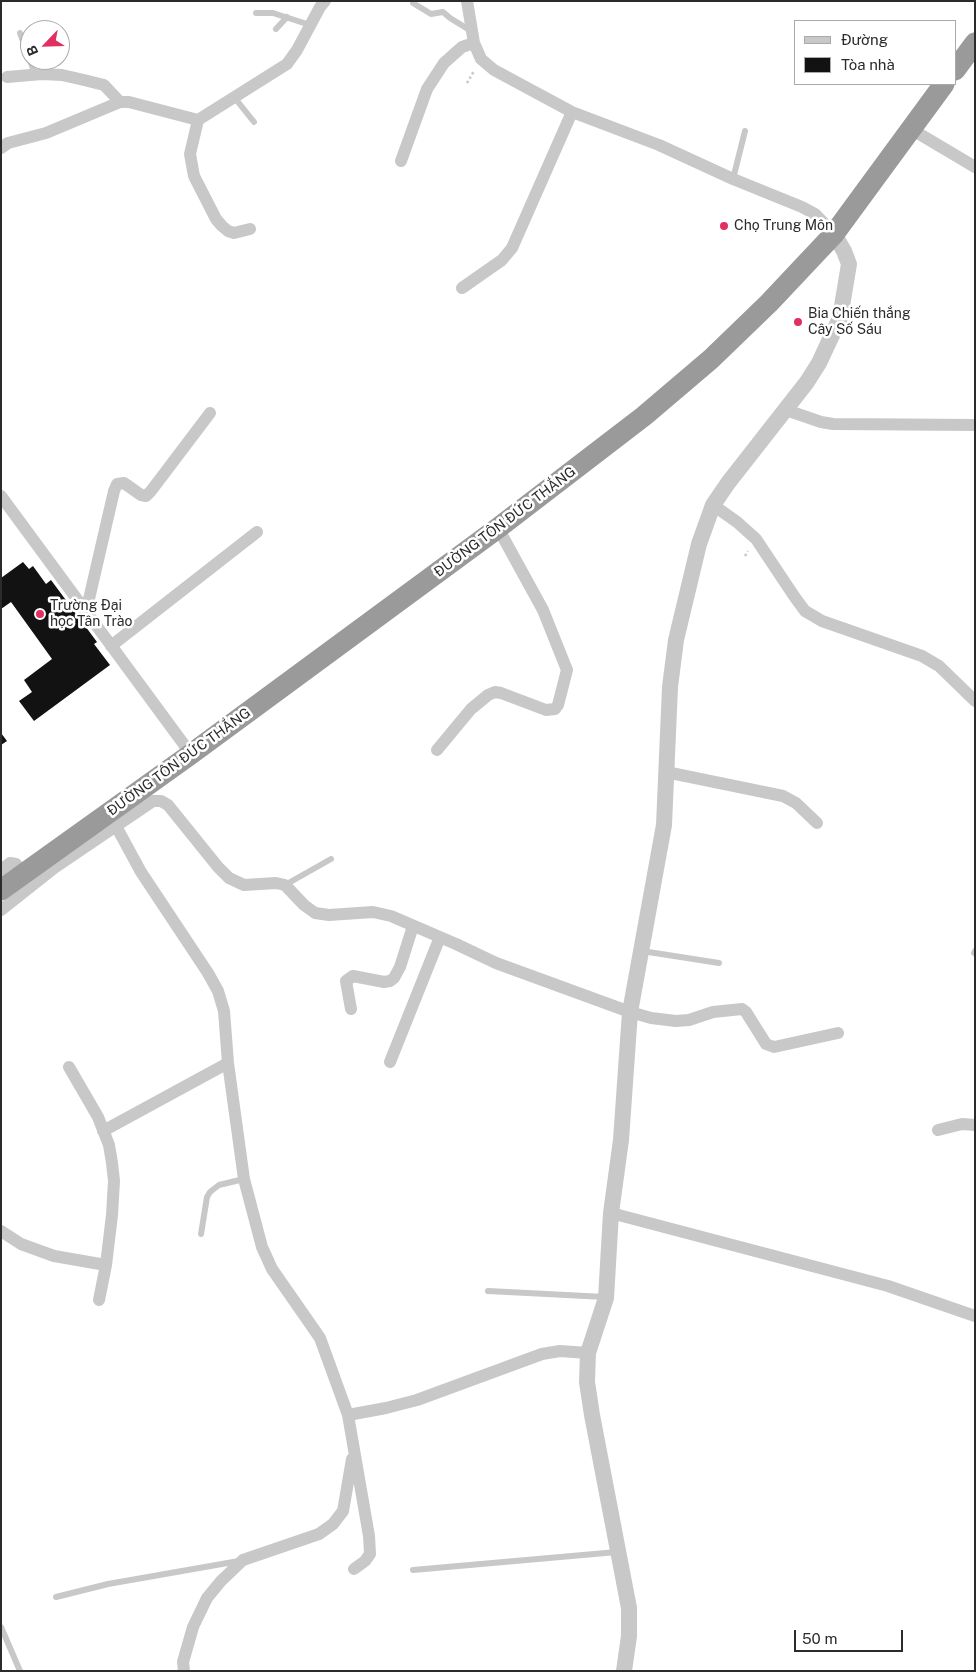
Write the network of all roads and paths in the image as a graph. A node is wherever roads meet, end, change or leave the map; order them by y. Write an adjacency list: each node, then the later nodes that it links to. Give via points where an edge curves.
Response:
1 (325, 1): 6 (street)
2 (467, 1): 8 (street)
3 (413, 3): 8 (lane, via 431,14 443,12)
4 (256, 13): 5 (lane)
5 (287, 17): 6 (lane); 7 (lane)
6 (310, 25): 15 (street, via 287,64)
7 (276, 29)
8 (473, 38): 17 (street, via 481,59 494,70); 23 (street, via 444,63 427,88)
9 (975, 43): 10 (highway)
10 (956, 69)
11 (34, 70): 12 (lane)
12 (35, 74): 13 (street); 16 (street, via 104,85)
13 (6, 77)
14 (943, 85): 20 (highway, ĐƯỜNG TÔN ĐỨC THẮNG)
15 (234, 97): 18 (street); 19 (lane)
16 (120, 102): 18 (street); 22 (street)
17 (572, 112): 25 (street, via 660,145); 28 (street, via 512,248 502,260)
18 (198, 120): 26 (street, via 190,154 194,176 222,226 234,233)
19 (254, 122)
20 (911, 129): 24 (street); 27 (highway, ĐƯỜNG TÔN ĐỨC THẮNG)
21 (745, 131): 25 (lane)
22 (1, 148)
23 (401, 162)
24 (975, 167)
25 (733, 179): 27 (street, via 815,214)
26 (250, 229)
27 (834, 234): 29 (street, via 848,264 840,318 819,362); 34 (highway, ĐƯỜNG TÔN ĐỨC THẮNG, via 711,360)
28 (462, 288)
29 (786, 410): 31 (street, via 834,424); 33 (street)
30 (210, 413): 36 (street, via 152,492 141,495 124,483 117,484)
31 (975, 425)
32 (1, 496): 36 (street)
33 (714, 505): 38 (street, via 756,539 805,611 822,621 922,656 939,666); 41 (street, via 699,544 676,640)
34 (498, 528): 39 (street, via 543,610 567,670 558,705 555,709 546,710 495,692 471,709); 40 (highway, ĐƯỜNG TÔN ĐỨC THẮNG)
35 (257, 532): 37 (street)
36 (86, 612): 37 (street)
37 (111, 646): 40 (street)
38 (975, 701)
39 (437, 750)
40 (191, 754): 46 (highway, ĐƯỜNG TÔN ĐỨC THẮNG)
41 (666, 772): 42 (street, via 783,796 796,802); 52 (street, via 664,825)
42 (817, 823)
43 (116, 826): 46 (street); 47 (street, via 153,801 161,801 168,805 229,878 244,884); 58 (street, via 141,872 218,991 224,1011)
44 (331, 860): 47 (lane)
45 (1, 870): 46 (street, via 10,863 16,864)
46 (27, 880): 48 (highway, ĐƯỜNG TÔN ĐỨC THẮNG); 49 (street)
47 (285, 885): 50 (street, via 315,913 373,912 392,916)
48 (1, 890)
49 (1, 910)
50 (413, 926): 51 (street); 54 (street, via 394,978 384,982 353,976 346,981)
51 (440, 937): 55 (street, via 496,963); 57 (street)
52 (641, 951): 53 (lane); 55 (street)
53 (719, 963)
54 (351, 1009)
55 (630, 1012): 56 (street, via 676,1021 742,1009 766,1044 774,1047); 64 (street, via 621,1140)
56 (838, 1033)
57 (390, 1062)
58 (228, 1063): 62 (street); 63 (street)
59 (69, 1067): 62 (street)
60 (975, 1125): 61 (street, via 962,1124)
61 (938, 1130)
62 (103, 1131): 67 (street, via 109,1145 114,1180)
63 (244, 1179): 66 (lane, via 219,1184 210,1192); 73 (street, via 262,1247 272,1269 320,1338)
64 (611, 1213): 69 (street); 71 (street, via 888,1286)
65 (1, 1231): 67 (street, via 21,1244 54,1256)
66 (201, 1234)
67 (106, 1265): 70 (street)
68 (488, 1291): 69 (lane)
69 (606, 1298): 72 (street)
70 (99, 1300)
71 (975, 1316)
72 (588, 1353): 73 (street, via 560,1351 542,1354 417,1400); 75 (street, via 590,1407)
73 (348, 1415): 74 (street)
74 (353, 1452): 76 (street, via 343,1511 334,1524 319,1534); 77 (street, via 370,1554)
75 (618, 1552): 78 (lane); 83 (street, via 629,1608)
76 (243, 1560): 79 (lane, via 108,1584); 82 (street, via 206,1598 193,1627 183,1662)
77 (354, 1569)
78 (413, 1570)
79 (56, 1597)
80 (1, 1627): 81 (lane)
81 (20, 1671)
82 (184, 1671)
83 (624, 1671)

